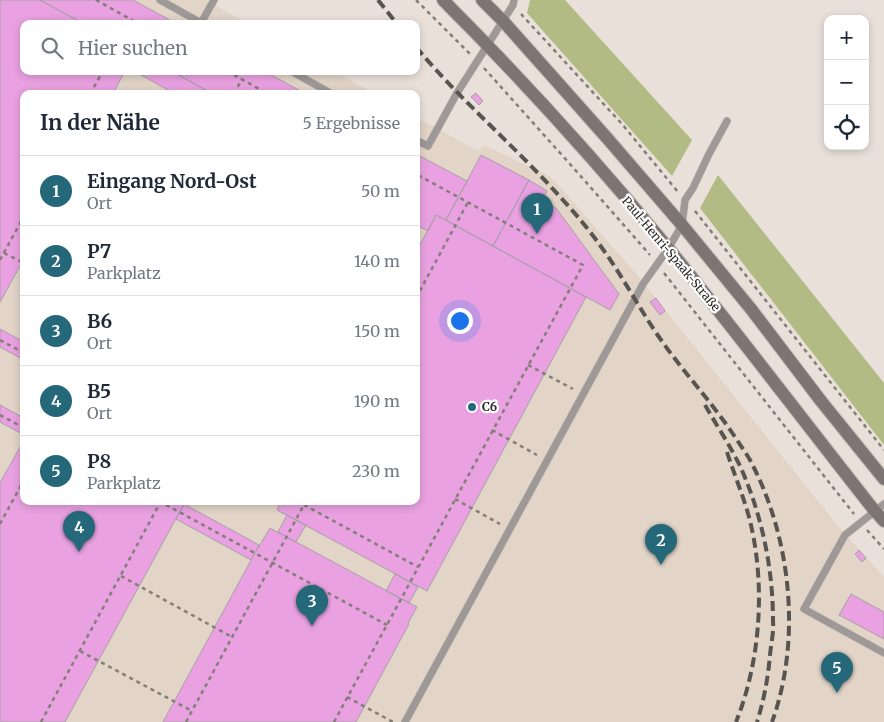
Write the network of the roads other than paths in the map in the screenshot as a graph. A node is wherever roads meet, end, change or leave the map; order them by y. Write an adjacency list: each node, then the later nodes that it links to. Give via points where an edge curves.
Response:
1 (160, 0): 6 (lane)
2 (214, 0): 7 (lane)
3 (443, 0): 9 (main road, Paul-Henri-Spaak-Straße)
4 (482, 0): 8 (main road)
5 (513, 2): 8 (lane)
6 (197, 20)
7 (204, 20)
8 (503, 21): 9 (lane); 14 (main road)
9 (488, 44): 13 (lane, via 428,146); 15 (main road, Paul-Henri-Spaak-Straße)
10 (298, 75): 11 (lane)
11 (325, 90)
12 (727, 122): 14 (lane, via 685,200)
13 (420, 142)
14 (682, 225): 15 (lane); 16 (main road)
15 (668, 249): 17 (main road, Paul-Henri-Spaak-Straße); 20 (lane, via 643,284)
16 (884, 479)
17 (879, 507): 18 (main road, Paul-Henri-Spaak-Straße); 19 (lane, via 845,535 804,609)
18 (884, 521)
19 (884, 653)
20 (405, 722)

